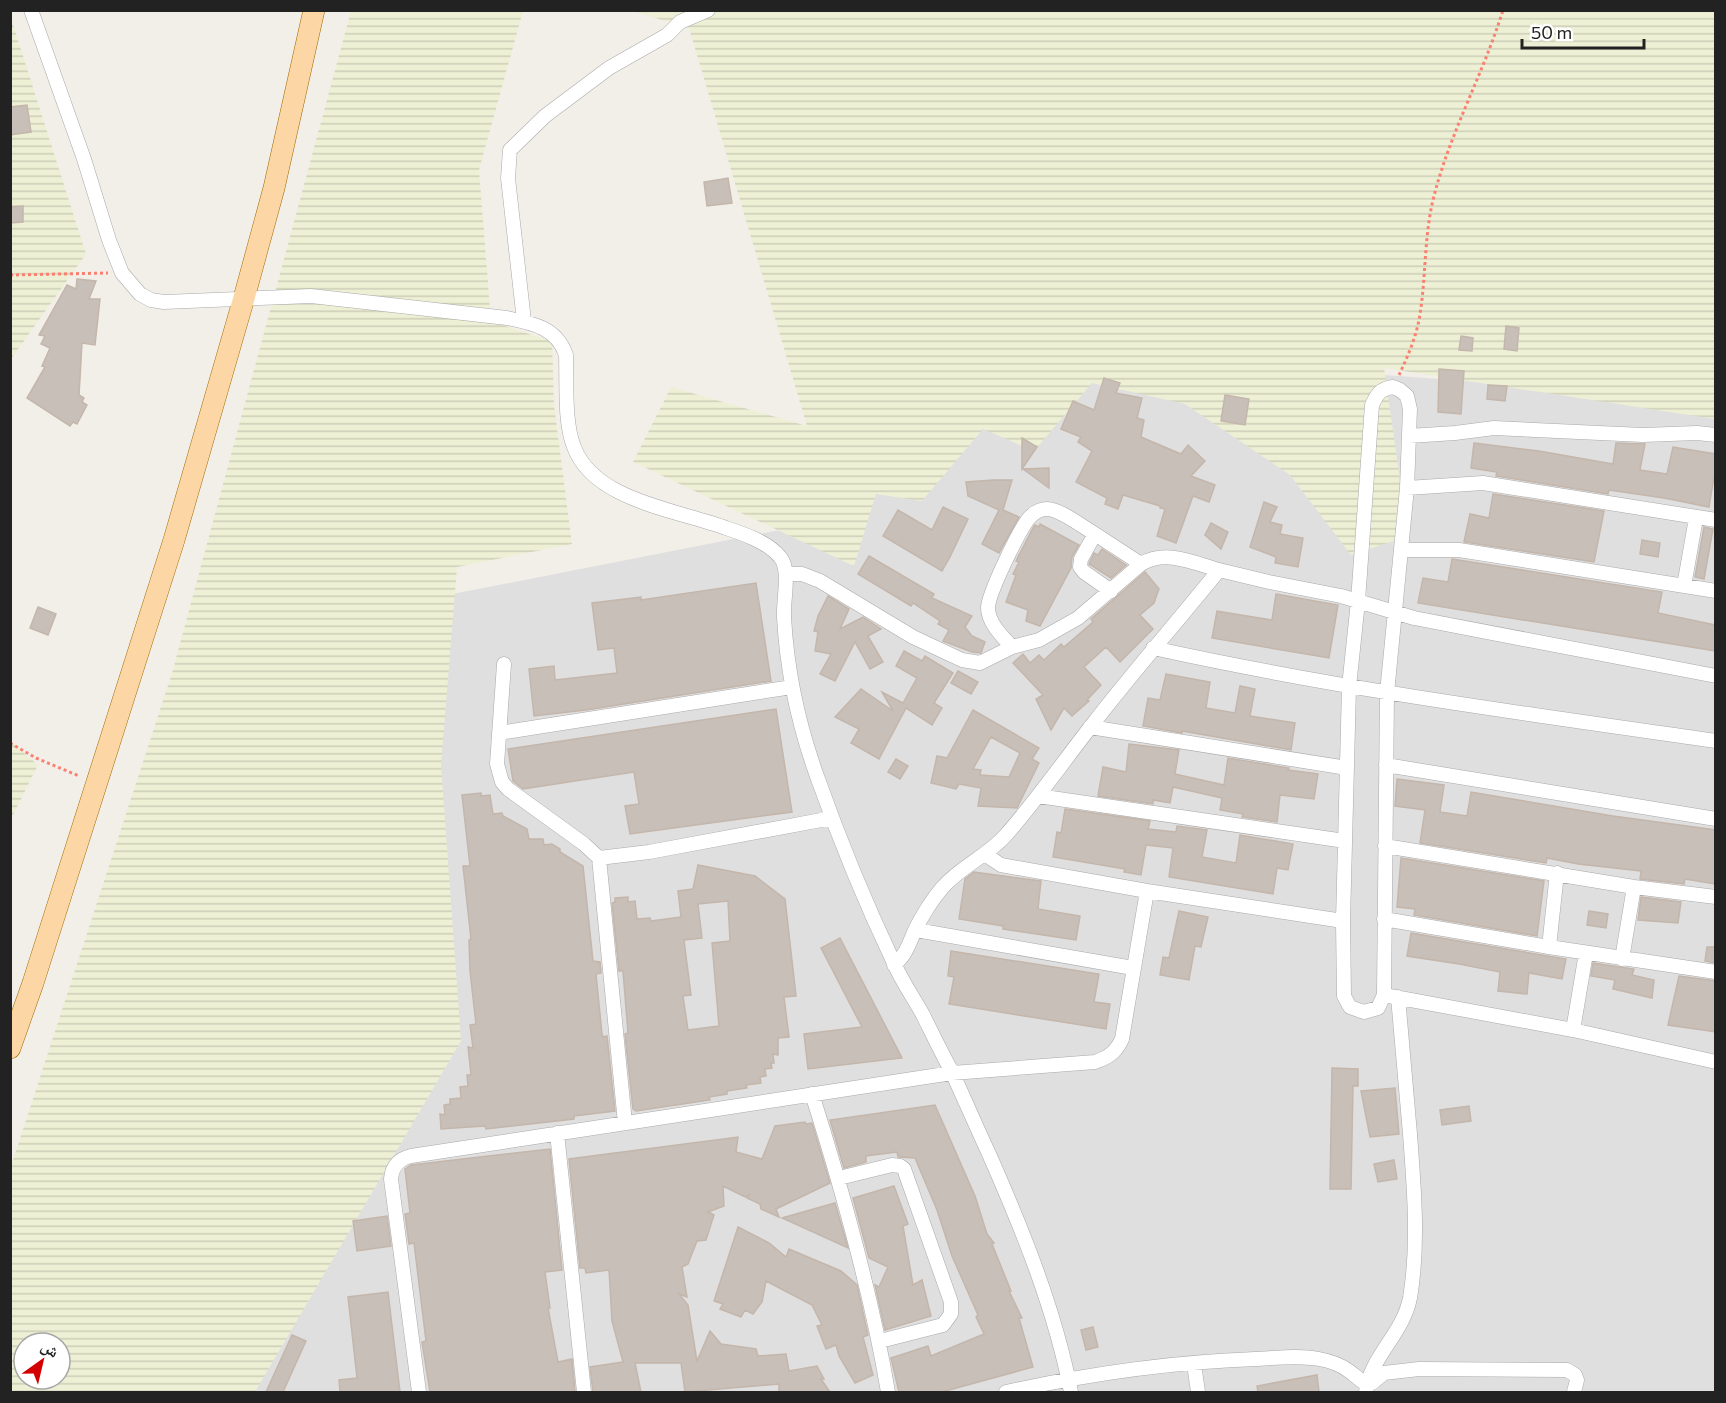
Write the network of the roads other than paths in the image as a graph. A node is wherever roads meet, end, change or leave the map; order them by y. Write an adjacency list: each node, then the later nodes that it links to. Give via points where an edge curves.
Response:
1 (31, 10): 4 (street, via 122,273 151,300)
2 (314, 10): 4 (main road, via 274,188)
3 (708, 10): 5 (street, via 680,22 667,35 609,68 545,116 510,150 508,178)
4 (244, 298): 5 (street, via 323,297); 55 (main road, via 174,540)
5 (524, 321): 15 (street, via 545,328 563,345 569,430 580,460 590,472 632,499 728,528 768,546 784,562)
6 (1716, 435): 7 (street, via 1494,428)
7 (1409, 436): 8 (street); 19 (street, via 1407,396 1393,387 1384,388 1372,405)
8 (1407, 488): 9 (street, via 1483,483); 12 (street)
9 (1696, 518): 10 (street); 16 (street)
10 (1716, 520)
11 (1095, 534): 13 (street); 17 (street, via 1080,567); 21 (street, via 1056,510 1032,514 988,606 995,627)
12 (1401, 550): 16 (street, via 1458,550); 20 (street)
13 (1142, 564): 14 (street, via 1161,556); 17 (street)
14 (1219, 570): 19 (street); 22 (street)
15 (786, 574): 21 (street, via 802,574 820,581 913,637 962,660 980,663); 25 (street, via 784,614)
16 (1684, 586): 18 (street)
17 (1111, 591): 21 (street, via 1057,630)
18 (1716, 591)
19 (1358, 601): 20 (street); 26 (street)
20 (1395, 613): 24 (street); 27 (street)
21 (1012, 647)
22 (1153, 648): 26 (street); 28 (street)
23 (504, 664): 29 (street)
24 (1716, 676)
25 (792, 687): 29 (street); 34 (street, via 808,752)
26 (1349, 687): 27 (street); 32 (street)
27 (1387, 693): 30 (street); 31 (street)
28 (1090, 727): 32 (street); 33 (street)
29 (499, 733): 39 (street, via 497,764 502,782)
30 (1716, 741)
31 (1386, 765): 35 (street); 37 (street)
32 (1347, 768): 36 (street)
33 (1038, 796): 36 (street); 38 (street)
34 (832, 818): 39 (street); 50 (street)
35 (1716, 819)
36 (1345, 841): 45 (street)
37 (1385, 846): 40 (street); 44 (street)
38 (986, 855): 42 (street, via 1001,864); 46 (street, via 956,873 940,890)
39 (599, 858): 59 (street)
40 (1557, 873): 41 (street); 47 (street)
41 (1634, 886): 43 (street); 49 (street)
42 (1147, 891): 45 (street); 51 (street)
43 (1716, 897)
44 (1384, 919): 47 (street); 53 (street)
45 (1343, 921): 53 (street, via 1346,1001 1356,1011 1370,1011)
46 (916, 930): 50 (street, via 908,949); 51 (street)
47 (1549, 947): 48 (street)
48 (1586, 953): 49 (street); 54 (street)
49 (1622, 959): 52 (street)
50 (894, 965): 57 (street)
51 (1133, 968): 57 (street, via 1122,1039 1107,1058)
52 (1716, 972)
53 (1391, 996): 54 (street); 65 (street, via 1414,1189 1413,1271 1405,1315 1371,1369)
54 (1573, 1030): 56 (street)
55 (10, 1048)
56 (1716, 1062)
57 (952, 1073): 58 (street); 64 (street, via 1020,1224 1058,1336)
58 (812, 1094): 59 (street); 61 (street)
59 (626, 1123): 60 (street)
60 (557, 1133): 66 (street, via 405,1157 394,1166 391,1179); 67 (street)
61 (839, 1178): 62 (street); 62 (street, via 892,1165 904,1169 951,1302 951,1314 943,1325)
62 (880, 1341): 68 (street)
63 (1194, 1364): 64 (street); 65 (street, via 1316,1358 1340,1365); 70 (street)
64 (1069, 1385): 69 (street)
65 (1367, 1388): 71 (street, via 1384,1373 1419,1369 1567,1370 1575,1375)
66 (419, 1392)
67 (584, 1392)
68 (888, 1392)
69 (1006, 1392)
70 (1198, 1392)
71 (1574, 1392)

